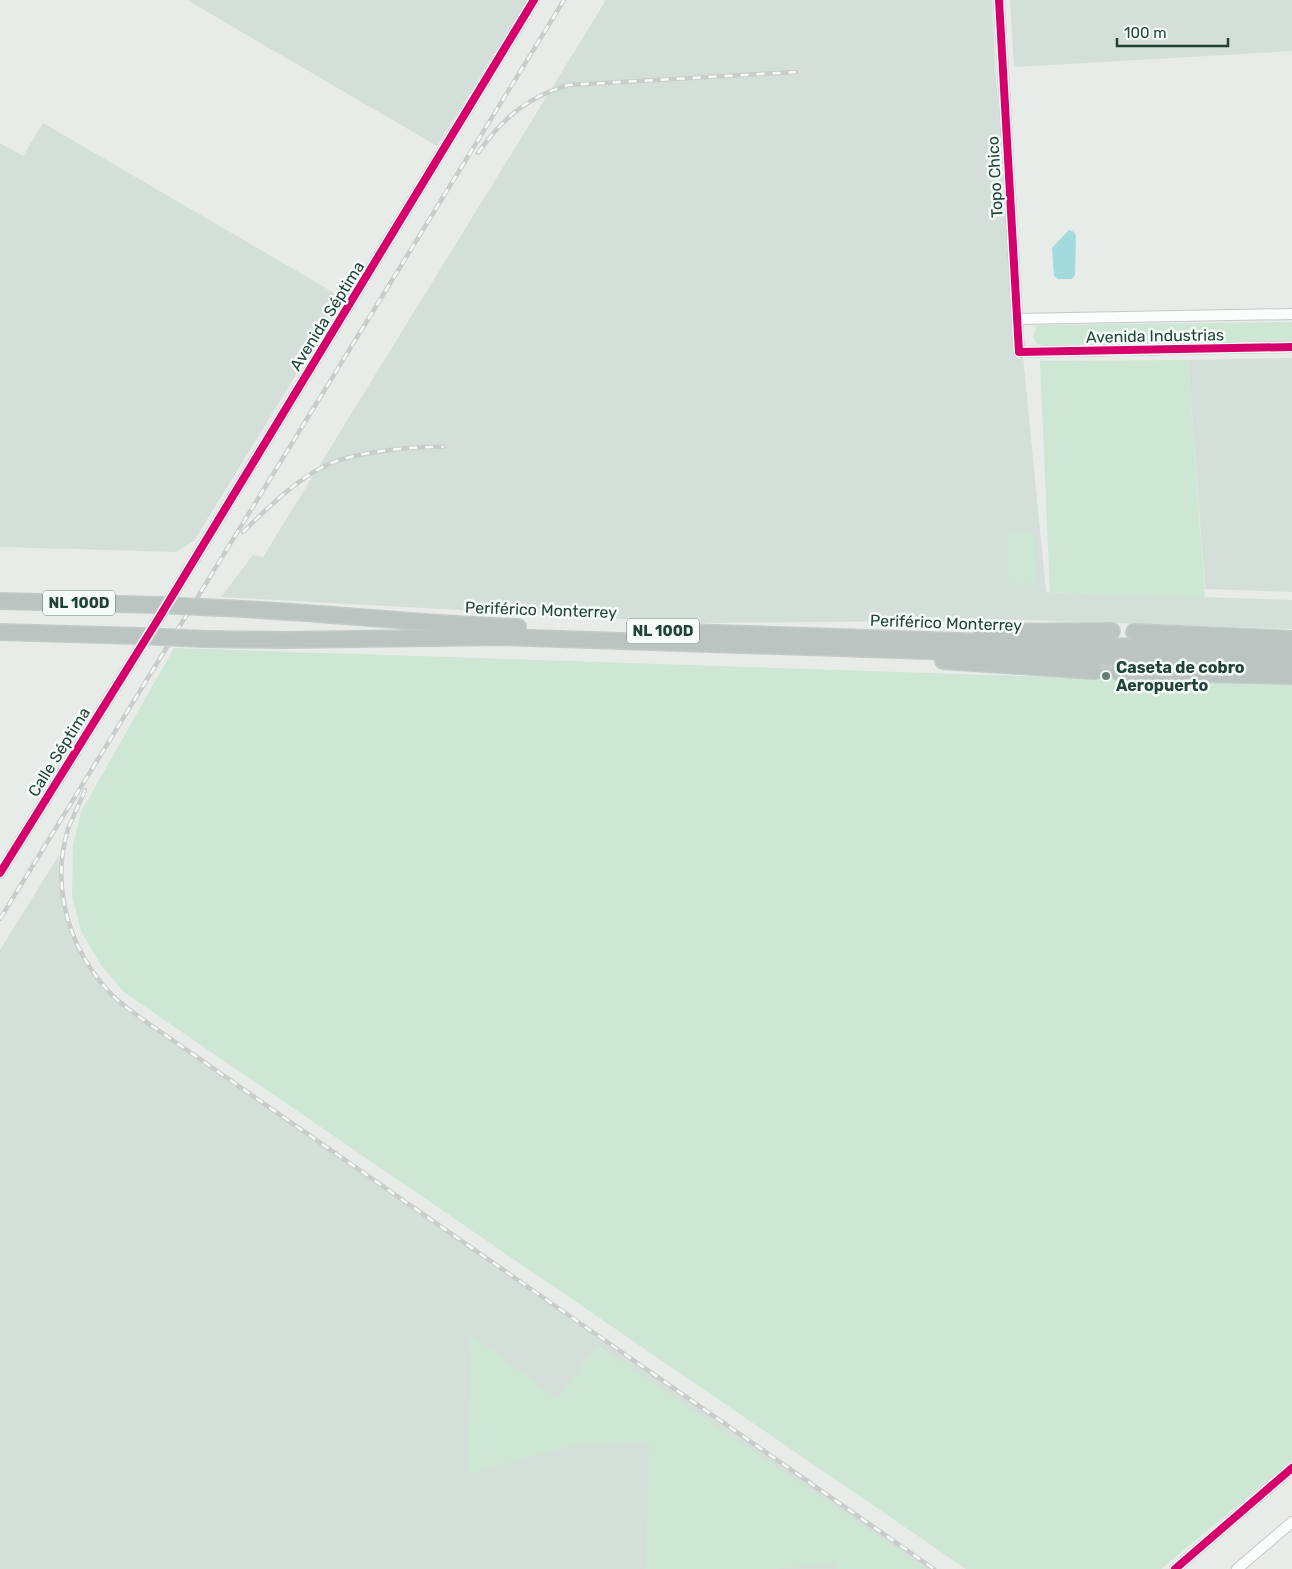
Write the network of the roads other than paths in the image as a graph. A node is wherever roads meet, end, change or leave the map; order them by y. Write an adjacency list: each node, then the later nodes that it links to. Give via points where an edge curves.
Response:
1 (534, 0): 12 (street, Avenida Séptima)
2 (999, 0): 4 (street, Topo Chico)
3 (1292, 314): 4 (street, Avenida Industrias)
4 (1017, 319): 6 (street, Topo Chico)
5 (1292, 347): 6 (street, Avenida Industrias)
6 (1019, 352)
7 (0, 601): 13 (highway, Periférico Monterrey / NL 100D, bridge, via 288,611 451,625)
8 (1112, 631): 13 (highway, via 917,632 888,634)
9 (0, 632): 12 (highway, Periférico Monterrey / NL 100D)
10 (1134, 632): 11 (highway)
11 (1292, 639)
12 (141, 641): 13 (highway, Periférico Monterrey / NL 100D, bridge, via 500,637); 19 (street, Calle Séptima)
13 (870, 643): 14 (highway, Periférico Monterrey / NL 100D); 15 (highway, Periférico Monterrey / NL 100D); 16 (highway, via 890,655 927,660)
14 (1292, 652)
15 (1292, 663)
16 (1096, 671)
17 (1118, 672): 18 (highway)
18 (1292, 676)
19 (0, 873)
20 (1292, 1468): 22 (street)
21 (1292, 1522): 23 (street)
22 (1177, 1569)
23 (1237, 1569)

